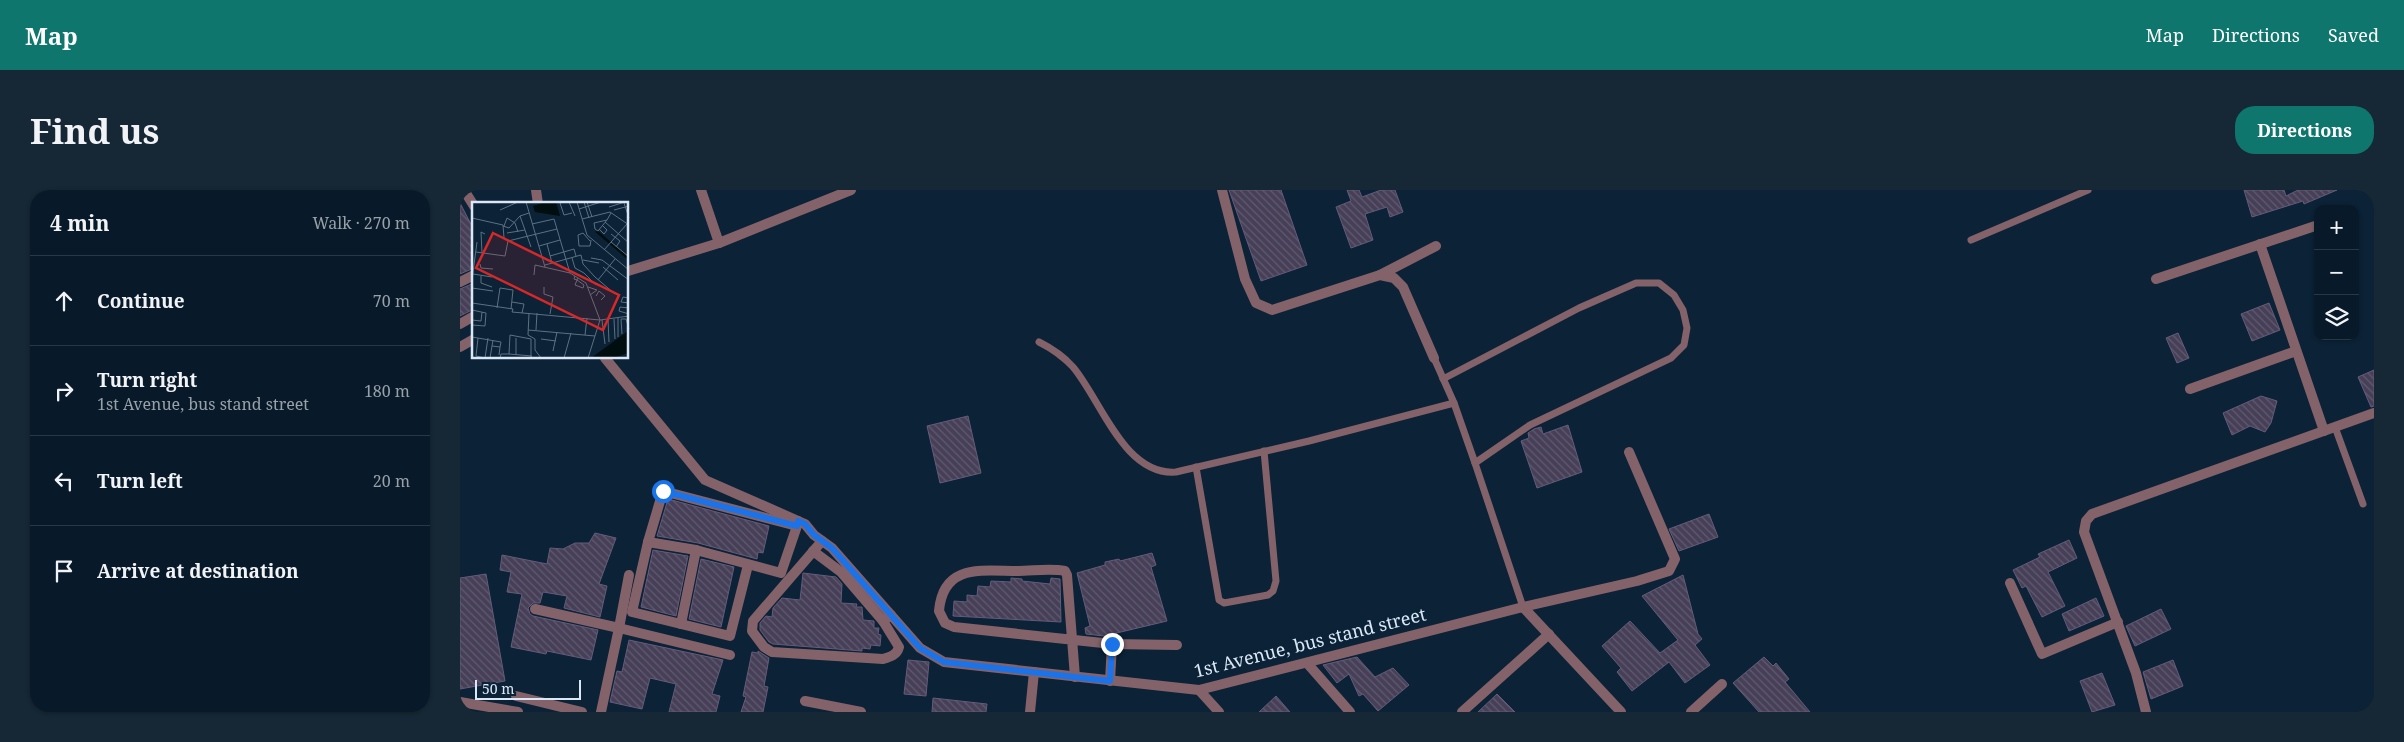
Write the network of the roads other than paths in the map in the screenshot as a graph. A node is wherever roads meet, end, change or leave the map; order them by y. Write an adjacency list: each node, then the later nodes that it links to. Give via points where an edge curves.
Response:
1 (464, 190): 6 (street)
2 (701, 190): 9 (street)
3 (850, 190): 9 (street)
4 (1222, 190): 13 (street, via 1245,278 1256,303 1272,310)
5 (2088, 190): 8 (lane)
6 (472, 203)
7 (2314, 226): 10 (street)
8 (1971, 240)
9 (719, 243): 12 (street)
10 (2260, 244): 15 (street); 22 (street)
11 (1436, 246): 13 (street)
12 (629, 271)
13 (1380, 275): 23 (street, via 1394,278 1403,287)
14 (472, 276): 16 (street)
15 (2156, 279)
16 (460, 282)
17 (472, 317): 18 (street)
18 (460, 324)
19 (472, 340): 21 (street)
20 (1039, 342): 34 (lane, via 1056,350 1074,368 1111,426 1141,462 1162,473)
21 (460, 347)
22 (2296, 351): 26 (street); 30 (street)
23 (1434, 358): 25 (lane)
24 (606, 359): 36 (street, 1st Avenue, bus stand street, via 705,480)
25 (1443, 379): 27 (lane); 33 (lane, via 1579,308 1636,283 1659,283 1674,295 1683,310 1687,328 1684,345 1671,358 1530,424)
26 (2190, 389)
27 (1454, 403): 31 (lane); 33 (lane)
28 (2374, 413): 29 (street)
29 (2335, 427): 30 (street); 35 (lane)
30 (2324, 431): 47 (street, via 2092,514 2086,520 2084,532)
31 (1264, 451): 34 (lane); 34 (lane, via 1276,581 1268,595 1219,600)
32 (1629, 452): 44 (street, 1st Avenue, bus stand street, via 1675,559 1669,571)
33 (1474, 463): 44 (lane)
34 (1196, 467)
35 (2363, 504)
36 (797, 523): 37 (street, 1st Avenue, bus stand street, via 805,524); 38 (street, via 663,491); 41 (street, via 781,573)
37 (822, 541): 40 (street); 46 (street, 1st Avenue, bus stand street, via 832,548)
38 (648, 542): 39 (street); 48 (street, via 632,612)
39 (696, 550): 41 (street); 48 (street)
40 (812, 552): 46 (street, via 841,572); 46 (street, via 753,621 752,631 764,647 772,652 883,659 891,657 899,647)
41 (748, 565): 48 (street, via 730,636)
42 (629, 574): 49 (street)
43 (2010, 583): 47 (street, via 2042,654)
44 (1523, 607): 50 (street); 55 (street, 1st Avenue, bus stand street)
45 (535, 609): 49 (street)
46 (887, 618): 56 (street, 1st Avenue, bus stand street, via 920,648 944,662)
47 (2118, 622): 74 (street)
48 (681, 624)
49 (619, 628): 54 (street); 66 (street)
50 (1549, 634): 63 (street); 72 (street)
51 (1072, 641): 51 (street, via 1065,571 969,572 951,580 944,588 939,610 945,622 954,627); 52 (street); 57 (street)
52 (1112, 644): 53 (street); 58 (street)
53 (1176, 645)
54 (730, 655)
55 (1307, 663): 60 (street, 1st Avenue, bus stand street); 70 (street)
56 (1034, 672): 57 (street, 1st Avenue, bus stand street); 68 (street)
57 (1075, 677): 58 (street, 1st Avenue, bus stand street)
58 (1110, 681): 60 (street, 1st Avenue, bus stand street)
59 (1722, 684): 73 (street)
60 (1199, 690): 69 (street)
61 (805, 701): 67 (street)
62 (460, 702): 64 (street)
63 (1474, 708): 71 (street)
64 (519, 712): 65 (street, via 519,697)
65 (582, 712)
66 (601, 712)
67 (862, 712)
68 (1030, 712)
69 (1219, 712)
70 (1350, 712)
71 (1462, 712)
72 (1621, 712)
73 (1691, 712)
74 (2146, 712)

